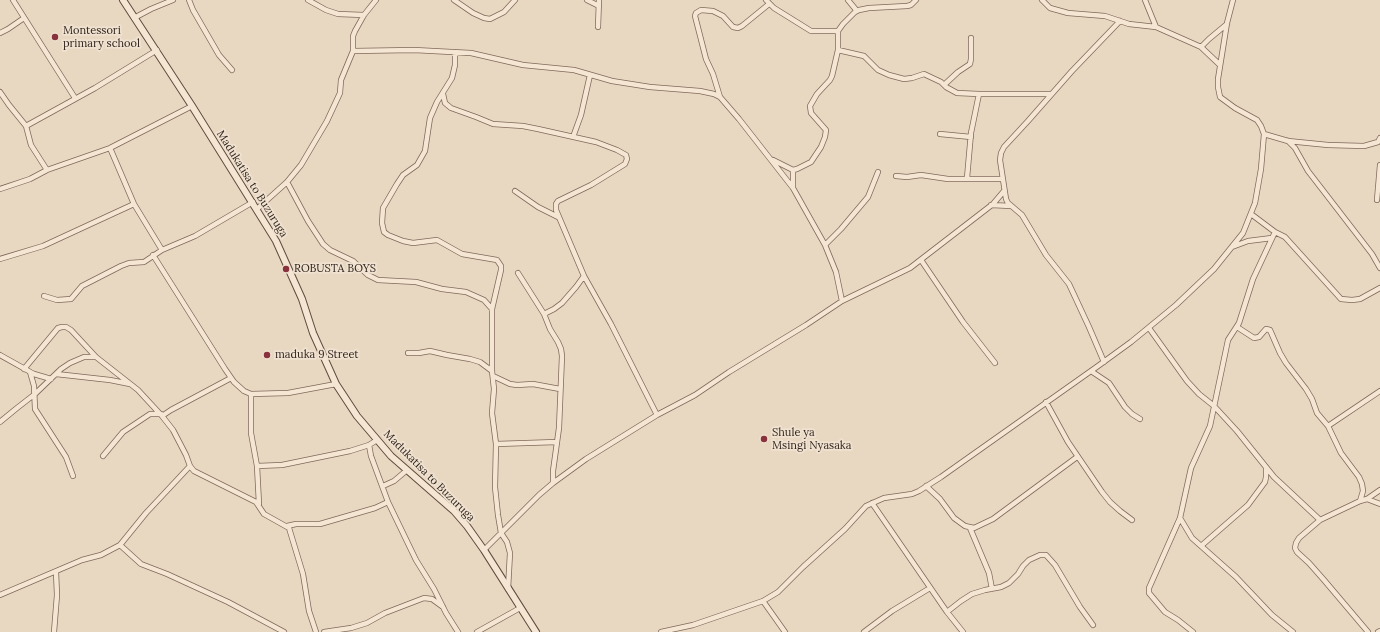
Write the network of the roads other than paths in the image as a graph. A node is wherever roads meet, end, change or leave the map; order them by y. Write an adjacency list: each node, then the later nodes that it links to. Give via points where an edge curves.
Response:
1 (13, 0): 20 (street)
2 (123, 0): 21 (main road, Madukatisa to Buzuruga)
3 (173, 0): 21 (street)
4 (189, 0): 35 (street, via 219,55)
5 (308, 0): 19 (street, via 338,14)
6 (376, 0): 19 (street)
7 (454, 0): 8 (street, via 473,14 490,19 504,12)
8 (515, 0)
9 (587, 0): 17 (street)
10 (599, 0): 17 (street)
11 (848, 0): 18 (street)
12 (916, 0): 18 (street, via 907,6)
13 (1042, 0): 22 (street, via 1050,8 1068,13)
14 (1145, 0): 25 (street)
15 (1233, 0): 23 (street)
16 (767, 2): 26 (street, via 803,27 811,30); 42 (street, via 738,28 713,11 701,10 696,13 706,59)
17 (599, 6): 24 (street)
18 (857, 11): 26 (street)
19 (364, 15): 32 (street, via 354,36)
20 (24, 18): 27 (street); 43 (street)
21 (134, 18): 30 (main road, Madukatisa to Buzuruga)
22 (1120, 20): 25 (street, via 1129,24); 41 (street)
23 (1227, 24): 29 (street); 34 (street)
24 (598, 27)
25 (1156, 27): 29 (street)
26 (838, 31): 31 (street)
27 (0, 33)
28 (970, 38): 37 (street, via 970,64)
29 (1201, 47): 34 (street)
30 (157, 50): 43 (street); 44 (main road, Madukatisa to Buzuruga)
31 (838, 50): 37 (street, via 864,56 888,76 904,79 924,74); 56 (street, via 830,80 810,106 811,113 826,130 825,138 811,162)
32 (353, 51): 33 (street); 61 (street, via 341,80 340,93 334,109 301,165)
33 (455, 52): 36 (street, via 471,53 523,65 574,70); 39 (street, via 454,72)
34 (1220, 65): 47 (street, via 1220,97 1257,120)
35 (232, 70)
36 (590, 75): 42 (street, via 650,87 700,91); 49 (street, via 582,115)
37 (944, 85): 40 (street, via 957,93)
38 (0, 92): 45 (street)
39 (443, 94): 49 (street, via 445,103 451,108 492,124 523,126); 88 (street, via 430,118 425,151 417,165 397,184 383,208 384,232 413,243 437,240 462,254 497,260 501,270)
40 (979, 94): 41 (street); 48 (street)
41 (1051, 94): 60 (street, via 1000,153)
42 (720, 97): 53 (street)
43 (75, 98): 45 (street)
44 (192, 106): 52 (street); 67 (main road, Madukatisa to Buzuruga)
45 (26, 126): 55 (street, via 32,145)
46 (940, 134): 48 (street)
47 (1264, 134): 51 (street); 72 (street, via 1256,203)
48 (971, 137): 59 (street)
49 (574, 138): 73 (street, via 596,142 617,150 626,155 627,159 625,164 591,185 558,201)
50 (1380, 138): 51 (street, via 1378,142 1364,146)
51 (1288, 141): 82 (street)
52 (110, 148): 55 (street); 68 (street)
53 (771, 159): 56 (street); 62 (street)
54 (1380, 165): 66 (street)
55 (47, 170): 63 (street)
56 (793, 170): 62 (street)
57 (878, 172): 76 (street, via 868,197)
58 (896, 176): 59 (street)
59 (967, 178): 60 (street)
60 (1004, 179): 65 (street)
61 (287, 182): 71 (street); 88 (street, via 324,244 330,250 353,261 368,275 378,280 416,282 466,292 484,300)
62 (793, 188): 76 (street)
63 (0, 189)
64 (515, 191): 73 (street)
65 (1004, 191): 69 (street); 70 (street)
66 (1377, 200)
67 (253, 202): 71 (main road, Madukatisa to Buzuruga); 78 (street, via 195,236)
68 (134, 204): 78 (street); 80 (street, via 43,246)
69 (991, 205): 70 (street); 81 (street)
70 (1011, 206): 95 (street, via 1022,215 1046,255 1069,284)
71 (257, 209): 104 (main road, Madukatisa to Buzuruga, via 287,265)
72 (1251, 214): 74 (street); 77 (street, via 1243,233)
73 (558, 217): 84 (street)
74 (1275, 232): 75 (street); 85 (street, via 1292,244 1341,299 1360,299)
75 (1272, 238): 77 (street); 90 (street, via 1256,270)
76 (824, 245): 87 (street, via 836,272)
77 (1232, 247): 91 (street, via 1196,287)
78 (162, 250): 79 (street)
79 (153, 255): 86 (street, via 144,262 121,266 82,286 71,299 57,300); 102 (street)
80 (0, 259)
81 (921, 260): 87 (street); 96 (street, via 963,322)
82 (1380, 268)
83 (518, 273): 89 (street)
84 (584, 276): 89 (street, via 562,303); 113 (street)
85 (1380, 288)
86 (44, 296)
87 (842, 302): 113 (street, via 695,395)
88 (492, 309): 100 (street)
89 (544, 314): 106 (street, via 561,349)
90 (1237, 326): 111 (street, via 1225,349); 116 (street, via 1254,338 1266,329 1270,330 1286,364 1306,389 1317,413)
91 (1149, 328): 95 (street); 111 (street, via 1187,381)
92 (408, 352): 100 (street, via 430,351 470,359 480,362)
93 (0, 355): 97 (street)
94 (96, 356): 97 (street, via 71,330 62,327 58,328); 101 (street, via 77,359); 105 (street)
95 (1104, 362): 98 (street)
96 (995, 363)
97 (24, 369): 99 (street)
98 (1091, 371): 110 (street); 114 (street, via 1110,383 1125,407)
99 (30, 372): 103 (street); 108 (street)
100 (492, 373): 106 (street, via 510,384); 119 (street, via 492,421)
101 (56, 374): 103 (street); 105 (street)
102 (231, 378): 109 (street, via 240,388); 112 (street)
103 (51, 379): 108 (street)
104 (336, 384): 109 (street, via 288,393); 117 (main road, Madukatisa to Buzuruga)
105 (132, 385): 112 (street)
106 (560, 389): 118 (street)
107 (1380, 391): 116 (street)
108 (35, 394): 115 (street); 127 (street, via 34,404 37,412 66,457)
109 (251, 394): 124 (street, via 251,433)
110 (1046, 402): 122 (street); 130 (street)
111 (1214, 406): 125 (street); 138 (street, via 1210,426 1191,468)
112 (162, 415): 121 (street, via 150,414 123,432); 123 (street, via 180,442)
113 (657, 415): 128 (street, via 591,455)
114 (1140, 419)
115 (0, 422)
116 (1328, 426): 133 (street, via 1341,453 1362,484)
117 (377, 440): 120 (street); 126 (main road, Madukatisa to Buzuruga)
118 (557, 442): 119 (street); 128 (street)
119 (496, 444): 143 (street, via 495,487)
120 (369, 445): 124 (street, via 282,465); 129 (street)
121 (103, 456)
122 (1077, 457): 139 (street, via 1110,502); 142 (street, via 992,519)
123 (190, 466): 136 (street, via 194,471); 144 (street)
124 (257, 466): 136 (street)
125 (1266, 467): 140 (street); 145 (street, via 1265,482 1248,505)
126 (407, 470): 129 (street); 146 (main road, Madukatisa to Buzuruga, via 454,511)
127 (73, 476)
128 (553, 483): 143 (street)
129 (383, 486): 134 (street)
130 (926, 486): 135 (street, via 912,494 888,497); 142 (street, via 954,518)
131 (1380, 490): 132 (street)
132 (1367, 499): 133 (street); 137 (street)
133 (1360, 501): 140 (street)
134 (388, 502): 141 (street, via 320,524); 153 (street, via 416,560)
135 (872, 503): 148 (street); 152 (street, via 778,592)
136 (258, 504): 141 (street, via 264,514)
137 (1380, 504)
138 (1180, 518): 145 (street, via 1192,538); 169 (street, via 1150,584 1149,593 1165,612)
139 (1132, 520)
140 (1320, 520): 171 (street, via 1299,538 1295,548)
141 (287, 526): 159 (street, via 303,574 309,611)
142 (970, 528): 150 (street, via 989,573)
143 (501, 532): 146 (street); 149 (street, via 510,553)
144 (120, 545): 147 (street); 158 (street, via 141,564 228,602)
145 (1201, 546): 170 (street)
146 (484, 550): 149 (main road, Madukatisa to Buzuruga)
147 (56, 572): 151 (street); 157 (street)
148 (930, 588): 155 (street); 167 (street)
149 (508, 589): 154 (main road, Madukatisa to Buzuruga)
150 (992, 589): 155 (street, via 972,594); 156 (street, via 1009,583 1029,560 1040,555 1046,556 1055,565)
151 (0, 595)
152 (763, 601): 165 (street); 166 (street)
153 (443, 607): 160 (street, via 432,599 424,598 367,623); 161 (street)
154 (520, 608): 162 (street); 163 (main road, Madukatisa to Buzuruga)
155 (947, 612): 168 (street)
156 (1093, 625)
157 (54, 632)
158 (284, 632)
159 (316, 632)
160 (324, 632)
161 (458, 632)
162 (477, 632)
163 (536, 632)
164 (661, 632): 165 (street)
165 (664, 632)
166 (785, 632)
167 (864, 632)
168 (963, 632)
169 (1193, 632)
170 (1293, 632)
171 (1368, 632)

